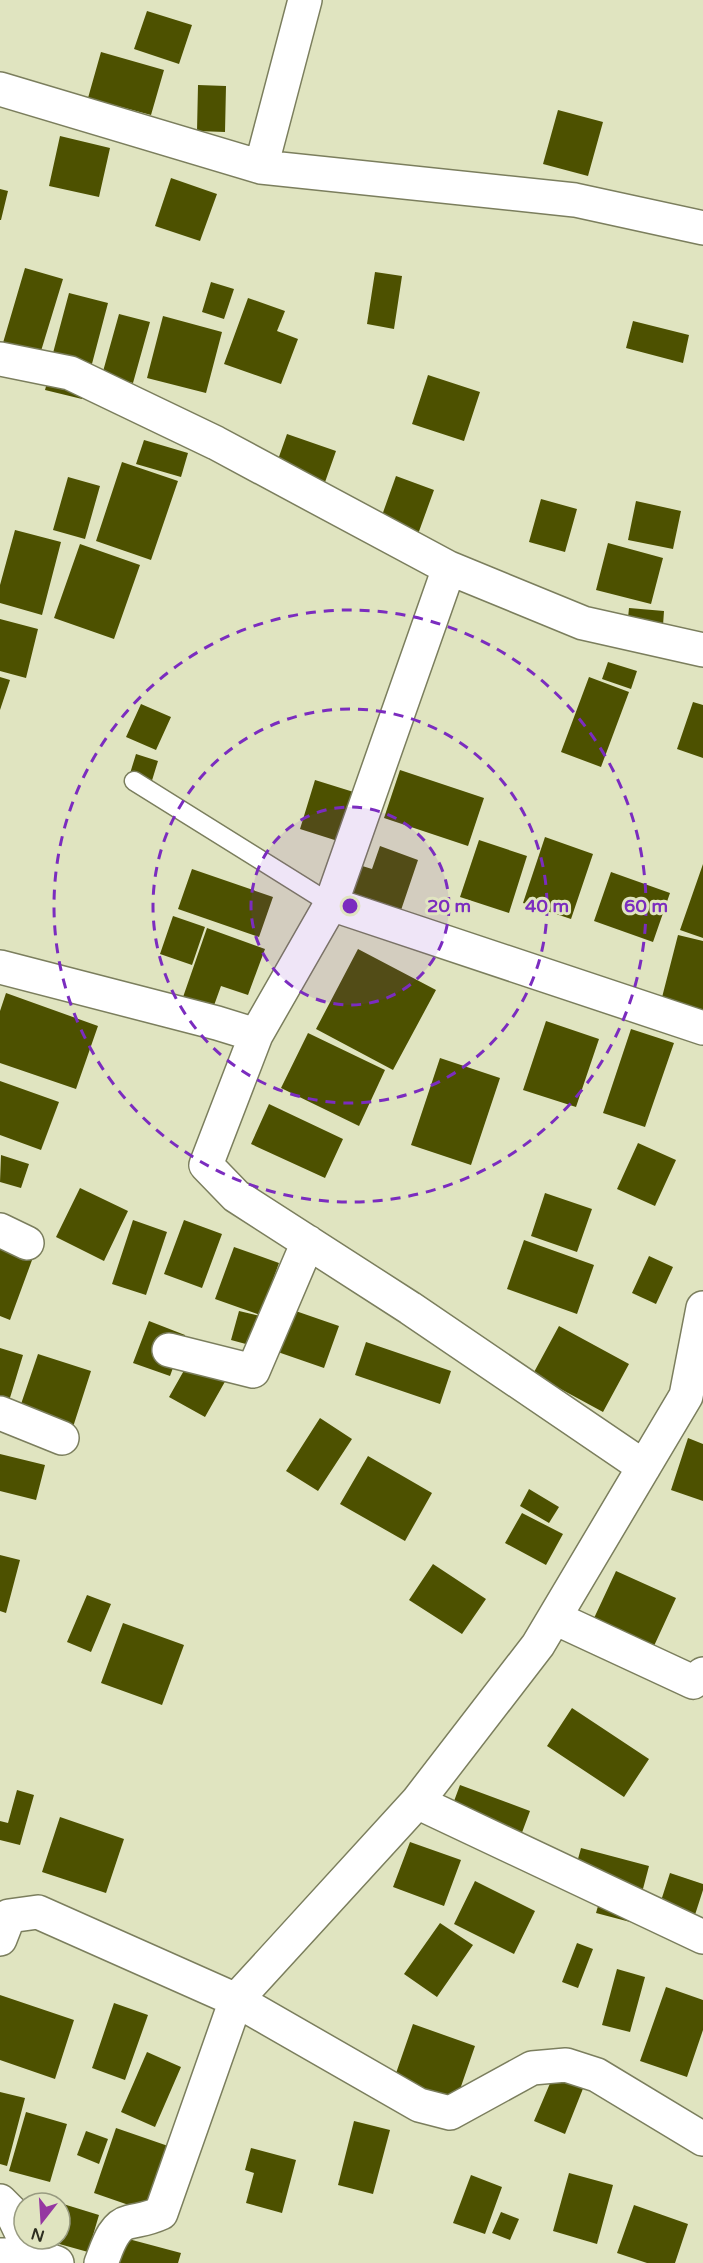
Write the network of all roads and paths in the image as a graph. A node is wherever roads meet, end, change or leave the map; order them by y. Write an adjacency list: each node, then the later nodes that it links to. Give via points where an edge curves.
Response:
1 (305, 0): 3 (street)
2 (0, 89): 3 (street)
3 (261, 167): 4 (street, via 576,200)
4 (703, 228)
5 (0, 359): 6 (street, via 70,373 216,443)
6 (449, 568): 7 (street, via 583,623); 9 (street)
7 (703, 650)
8 (134, 781): 9 (lane)
9 (331, 904): 11 (street); 12 (street)
10 (0, 967): 12 (street)
11 (703, 1028)
12 (256, 1035): 13 (street, via 206,1165 236,1196)
13 (308, 1242): 15 (street, via 253,1371); 18 (street)
14 (703, 1308): 18 (street, via 686,1396)
15 (169, 1350)
16 (0, 1413): 17 (street)
17 (62, 1438)
18 (644, 1467): 19 (street)
19 (555, 1618): 20 (street, via 693,1682); 21 (street)
20 (703, 1674)
21 (417, 1802): 23 (street); 24 (street)
22 (3, 1919): 24 (street, via 38,1912)
23 (703, 1937)
24 (236, 2000): 25 (street, via 419,2105 450,2113 532,2067 566,2065 597,2075); 30 (street, via 161,2213 120,2226)
25 (703, 2139)
26 (0, 2201): 27 (street)
27 (12, 2213)
28 (19, 2251): 29 (street)
29 (0, 2255)
30 (100, 2263)

